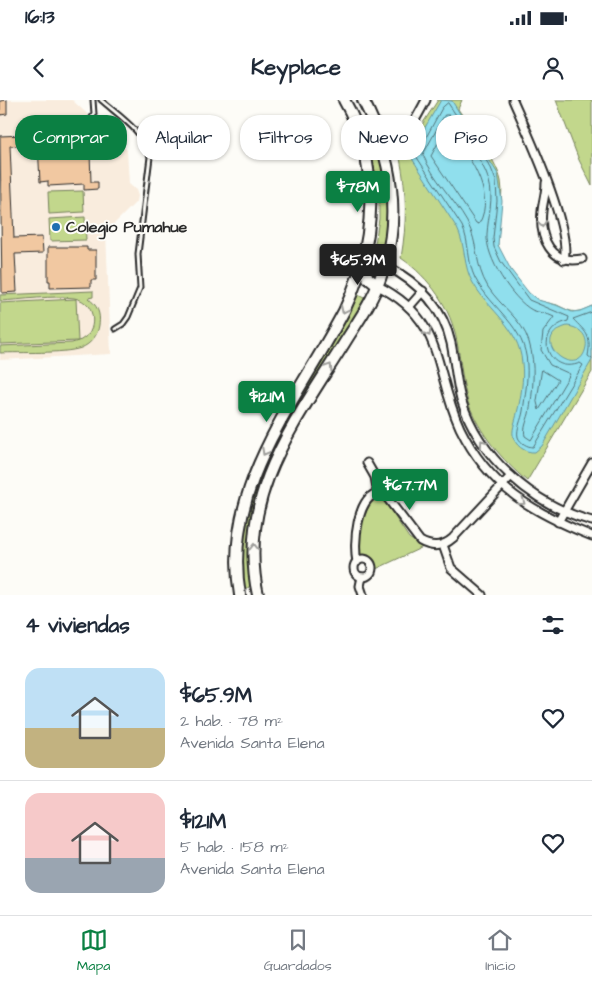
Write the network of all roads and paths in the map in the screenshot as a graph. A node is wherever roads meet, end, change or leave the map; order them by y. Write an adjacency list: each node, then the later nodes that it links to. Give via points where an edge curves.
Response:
1 (93, 100): 7 (lane)
2 (101, 100): 21 (lane, via 148,145 150,157 138,254 140,288 128,317)
3 (344, 100): 8 (street)
4 (364, 100): 9 (street)
5 (426, 100): 10 (street)
6 (513, 100): 13 (street)
7 (93, 115)
8 (352, 115)
9 (371, 115)
10 (417, 115)
11 (365, 160): 16 (street, via 370,204)
12 (386, 160): 17 (street, via 393,208)
13 (546, 180): 15 (street, via 559,216); 15 (street, one-way to 15, via 543,234 553,252)
14 (582, 259): 15 (street)
15 (564, 260)
16 (363, 265): 18 (street, via 368,278); 35 (street, one-way to 35, via 344,311 249,485 237,536)
17 (385, 265): 18 (street); 19 (street, via 407,277)
18 (378, 286): 20 (street); 34 (street, one-way to 18, via 253,546 255,522 268,474)
19 (423, 291): 20 (street); 24 (street, one-way to 19, via 486,448 470,420 459,392 447,330)
20 (409, 307): 25 (street, one-way to 25, via 435,345 452,406 466,439)
21 (115, 330)
22 (368, 462): 26 (street, via 376,477)
23 (592, 464): 27 (street)
24 (511, 476): 25 (street); 27 (street, via 540,499)
25 (502, 485): 29 (street, one-way to 29, via 526,506); 31 (street)
26 (378, 492): 31 (street, via 386,497 420,541); 32 (street, via 367,500 358,527)
27 (564, 511): 28 (street); 29 (street)
28 (592, 521)
29 (558, 522): 30 (street)
30 (592, 536)
31 (443, 545): 37 (street, via 451,568)
32 (357, 562): 33 (street, via 354,571); 33 (street, via 365,560 371,565 369,575)
33 (362, 577): 36 (street)
34 (258, 592): 35 (street)
35 (240, 594)
36 (363, 595)
37 (482, 595)

